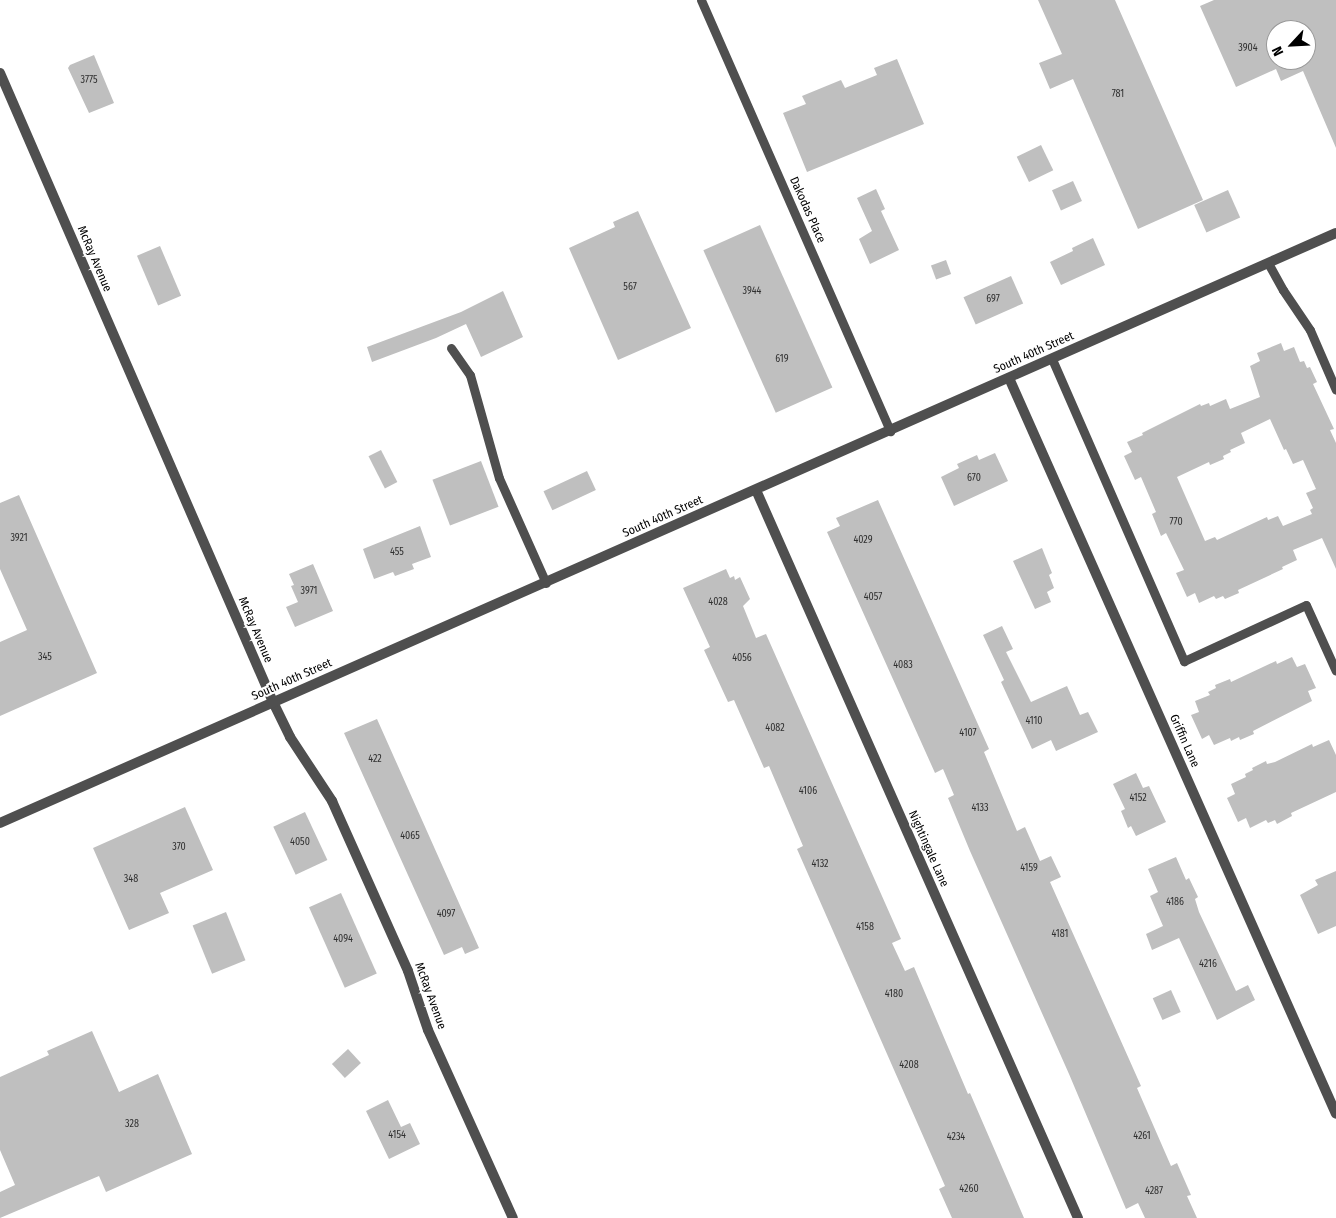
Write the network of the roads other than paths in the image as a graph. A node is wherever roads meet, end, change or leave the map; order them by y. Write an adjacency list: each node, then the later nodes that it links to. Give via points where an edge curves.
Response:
1 (702, 0): 9 (lane, Dakodas Place)
2 (0, 73): 13 (street, McRay Avenue)
3 (1336, 233): 4 (street, South 40th Street)
4 (1268, 263): 6 (street, South 40th Street); 8 (lane, via 1310,330)
5 (451, 348): 11 (lane, via 470,375 499,478)
6 (1052, 359): 7 (street, South 40th Street); 12 (lane, via 1184,661 1306,605)
7 (1009, 378): 9 (street, South 40th Street); 15 (street, Griffin Lane)
8 (1336, 390)
9 (890, 431): 10 (street, South 40th Street)
10 (756, 490): 11 (street, South 40th Street); 17 (street, Nightingale Lane)
11 (546, 583): 13 (street, South 40th Street)
12 (1336, 671)
13 (273, 702): 14 (street, South 40th Street); 16 (street, McRay Avenue, via 290,737 332,801 408,971 428,1030)
14 (0, 823)
15 (1336, 1114)
16 (513, 1218)
17 (1078, 1218)

